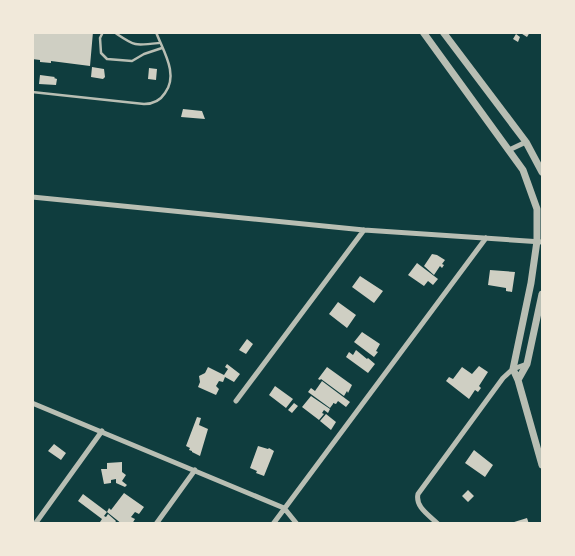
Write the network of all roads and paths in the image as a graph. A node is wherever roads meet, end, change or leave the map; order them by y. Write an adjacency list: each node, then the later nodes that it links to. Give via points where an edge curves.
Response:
1 (103, 32): 7 (lane, via 101,53 108,59 132,61)
2 (114, 32): 6 (lane, via 131,44)
3 (156, 32): 6 (lane)
4 (423, 32): 10 (street)
5 (443, 32): 9 (street)
6 (160, 42): 7 (lane)
7 (162, 48): 8 (lane, via 171,81 162,97 151,104)
8 (32, 92)
9 (526, 142): 10 (street); 11 (street)
10 (509, 150): 15 (street, via 523,170 535,203)
11 (542, 172)
12 (32, 197): 13 (street)
13 (364, 230): 14 (street); 20 (street)
14 (486, 238): 15 (street); 25 (street)
15 (540, 241): 18 (street)
16 (542, 294): 17 (street)
17 (527, 364): 18 (street); 19 (street)
18 (513, 369): 19 (street); 30 (street, via 503,378 418,494 419,506)
19 (518, 380): 23 (street)
20 (236, 401)
21 (32, 403): 22 (street)
22 (102, 431): 24 (street); 26 (street)
23 (542, 465)
24 (195, 470): 25 (street); 27 (street)
25 (284, 508): 28 (street); 29 (street)
26 (35, 524)
27 (156, 524)
28 (273, 524)
29 (297, 524)
30 (438, 524)

